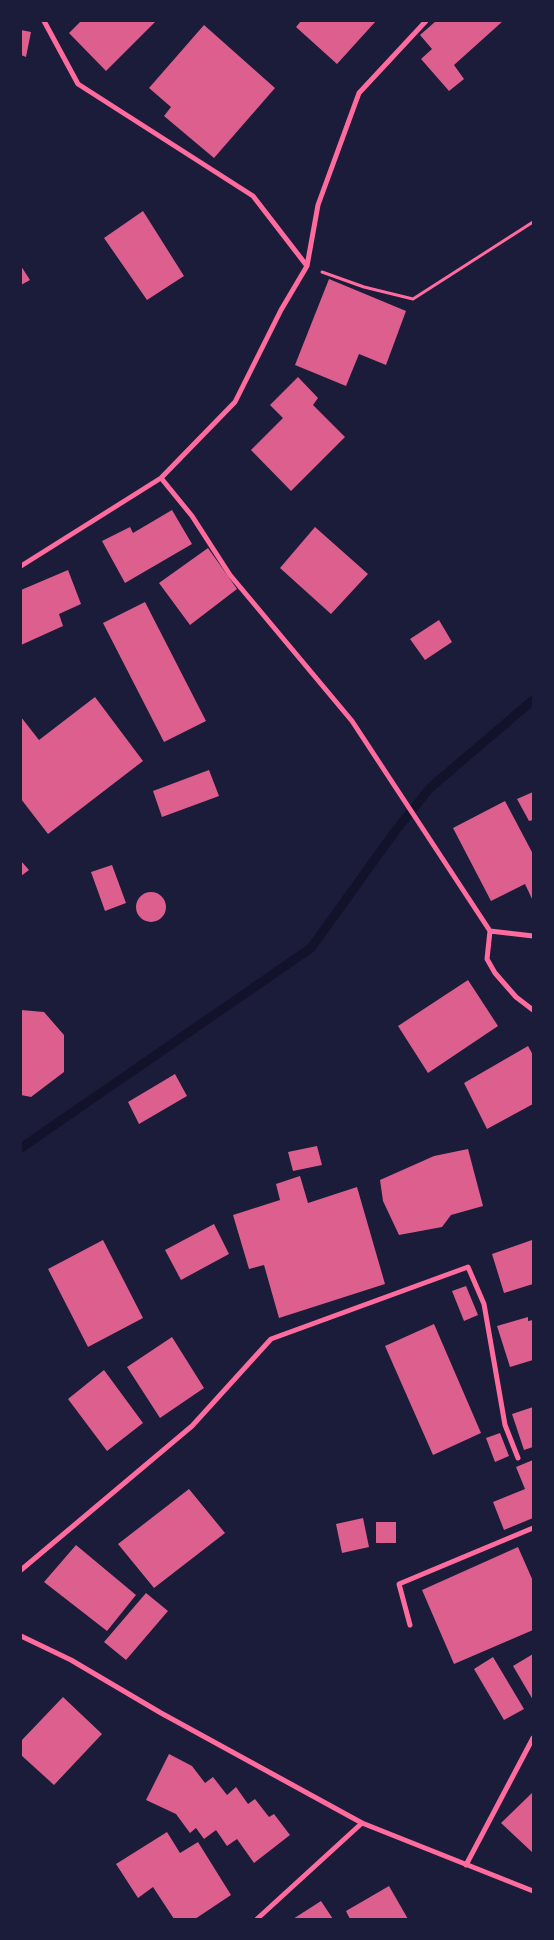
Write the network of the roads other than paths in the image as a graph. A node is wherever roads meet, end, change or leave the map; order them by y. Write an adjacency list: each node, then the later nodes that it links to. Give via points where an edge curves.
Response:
1 (44, 21): 3 (street, via 78,84 253,196)
2 (426, 21): 3 (street, via 359,93 318,205)
3 (307, 266): 4 (street, via 235,402)
4 (161, 478): 5 (street); 6 (street, via 192,516 230,575 352,721)
5 (21, 566)
6 (490, 931): 7 (street); 8 (street, via 487,959 516,997)
7 (533, 936)
8 (533, 1010)
9 (518, 1458): 11 (street, via 505,1424 484,1304 468,1267 271,1339 192,1426)
10 (533, 1528): 12 (street, via 399,1584)
11 (21, 1570)
12 (410, 1625)
13 (21, 1636): 15 (street, via 71,1660)
14 (533, 1738): 16 (street)
15 (362, 1823): 16 (street); 18 (street)
16 (466, 1864): 17 (street)
17 (533, 1891)
18 (257, 1919)

